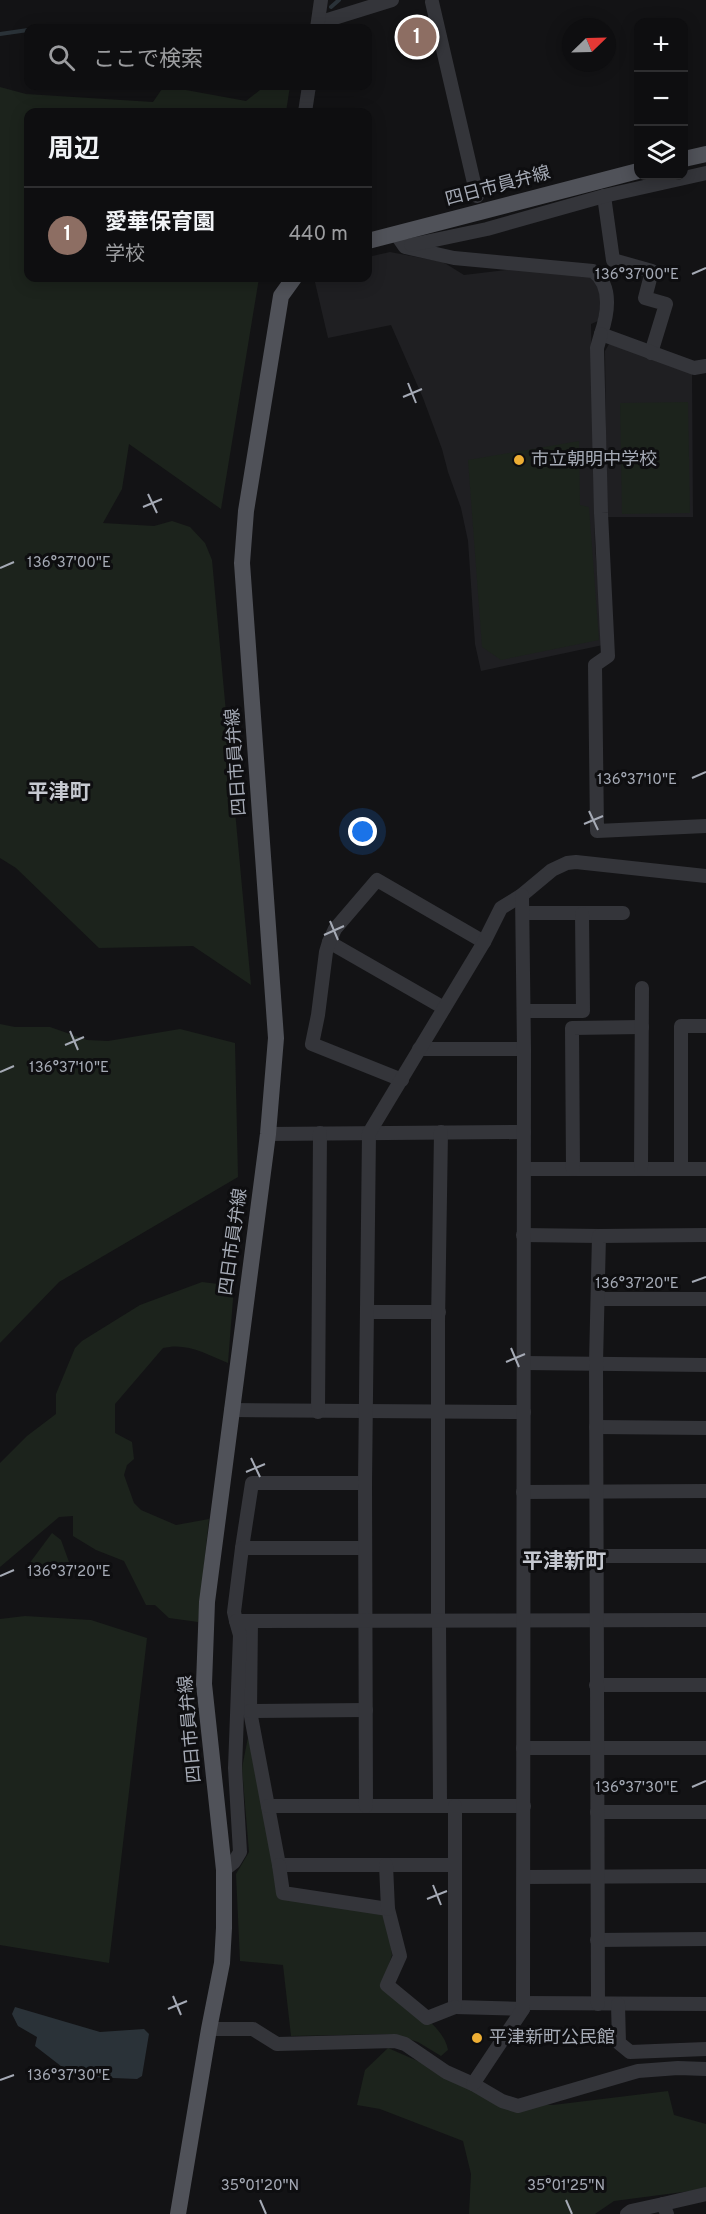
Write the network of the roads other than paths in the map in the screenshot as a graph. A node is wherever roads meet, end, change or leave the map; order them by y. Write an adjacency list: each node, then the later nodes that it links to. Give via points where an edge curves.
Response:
1 (321, 0): 4 (street)
2 (392, 0): 5 (street)
3 (431, 1): 12 (street)
4 (317, 24)
5 (323, 24)
6 (308, 90): 7 (street)
7 (306, 108)
8 (706, 154): 9 (main road)
9 (688, 158)
10 (634, 172): 14 (main road, 四日市員弁線)
11 (706, 173): 13 (street)
12 (477, 196)
13 (604, 196): 14 (street, via 488,229); 18 (street, via 613,260 652,271 645,297 666,304)
14 (400, 240): 15 (main road, 四日市員弁線); 17 (street, via 454,258 593,271 602,277 606,293 607,315)
15 (372, 241)
16 (291, 282): 40 (main road, 四日市員弁線, via 281,296 246,511 242,563 276,1038)
17 (601, 334): 18 (street); 20 (street, via 597,348 600,501 608,656 595,665 597,831)
18 (651, 353): 19 (street, via 694,368)
19 (706, 366)
20 (706, 826)
21 (706, 876): 22 (street, via 576,861 552,870)
22 (522, 895): 23 (street); 27 (street, via 501,908)
23 (524, 913): 25 (street); 30 (street)
24 (623, 913): 25 (street)
25 (582, 914): 30 (street, via 583,1011)
26 (329, 942): 27 (street, via 335,929 377,880); 29 (street); 35 (street, via 312,1044)
27 (484, 942): 29 (street)
28 (642, 988): 32 (street)
29 (444, 1008): 33 (street)
30 (524, 1011): 34 (street)
31 (706, 1026): 41 (street, via 681,1026)
32 (642, 1027): 44 (street, via 572,1028); 45 (street)
33 (419, 1049): 34 (street); 35 (street)
34 (524, 1049): 37 (street)
35 (402, 1080): 39 (street)
36 (441, 1132): 37 (street); 39 (street); 52 (street)
37 (524, 1132): 43 (street)
38 (320, 1133): 39 (street); 40 (street); 57 (street)
39 (369, 1133): 51 (street)
40 (268, 1134): 56 (main road, 四日市員弁線)
41 (681, 1168): 42 (street); 45 (street)
42 (706, 1168)
43 (524, 1169): 44 (street); 46 (street)
44 (573, 1169): 45 (street)
45 (642, 1169)
46 (523, 1235): 48 (street); 53 (street)
47 (706, 1235): 48 (street)
48 (599, 1236): 49 (street)
49 (599, 1299): 50 (street); 54 (street)
50 (706, 1299)
51 (367, 1312): 52 (street); 58 (street)
52 (439, 1312): 59 (street)
53 (524, 1363): 54 (street); 60 (street)
54 (596, 1363): 55 (street); 61 (street)
55 (706, 1365)
56 (231, 1410): 57 (street); 94 (main road, 四日市員弁線, via 207,1602 204,1684)
57 (318, 1412): 58 (street)
58 (366, 1412): 59 (street); 63 (street)
59 (438, 1412): 60 (street); 75 (street)
60 (524, 1412): 66 (street)
61 (596, 1427): 62 (street); 64 (street)
62 (706, 1428)
63 (365, 1483): 67 (street, via 252,1483); 68 (street)
64 (597, 1491): 65 (street); 66 (street); 69 (street)
65 (706, 1491)
66 (523, 1492): 76 (street)
67 (242, 1548): 68 (street); 73 (street, via 234,1612)
68 (365, 1548): 74 (street)
69 (596, 1556): 70 (street); 71 (street)
70 (706, 1556)
71 (597, 1620): 72 (street); 76 (street); 77 (street)
72 (706, 1620)
73 (243, 1621): 74 (street); 80 (street); 94 (street, via 235,1768 240,1852)
74 (366, 1621): 75 (street); 79 (street)
75 (439, 1621): 76 (street); 86 (street)
76 (524, 1621): 81 (street)
77 (596, 1685): 78 (street); 83 (street)
78 (706, 1685)
79 (366, 1710): 80 (street); 85 (street)
80 (250, 1711): 84 (street)
81 (523, 1748): 83 (street); 88 (street)
82 (706, 1748): 83 (street)
83 (597, 1749): 89 (street)
84 (268, 1806): 85 (street); 91 (street)
85 (366, 1806): 86 (street)
86 (440, 1806): 87 (street)
87 (455, 1806): 88 (street); 93 (street)
88 (524, 1806): 95 (street)
89 (597, 1812): 90 (street); 97 (street)
90 (706, 1812)
91 (279, 1865): 92 (street); 98 (street, via 283,1893)
92 (386, 1865): 93 (street); 98 (street)
93 (455, 1865): 105 (street)
94 (224, 1870): 106 (main road, 四日市員弁線, via 222,1963)
95 (524, 1876): 97 (street); 104 (street)
96 (706, 1876): 97 (street)
97 (597, 1877): 100 (street)
98 (388, 1909): 105 (street, via 400,1956 387,1985 427,2018)
99 (706, 1939): 100 (street)
100 (597, 1940): 101 (street)
101 (598, 2004): 102 (street); 104 (street)
102 (618, 2004): 103 (street); 107 (street, via 619,2043 630,2052)
103 (706, 2004)
104 (523, 2006): 105 (street); 109 (street)
105 (455, 2007)
106 (209, 2030): 109 (street, via 253,2029 277,2044 395,2041); 112 (main road, 四日市員弁線)
107 (706, 2049)
108 (706, 2069): 109 (street, via 638,2071 518,2106)
109 (473, 2084)
110 (706, 2194): 111 (street)
111 (665, 2209): 113 (street)
112 (178, 2214)
113 (627, 2214)

